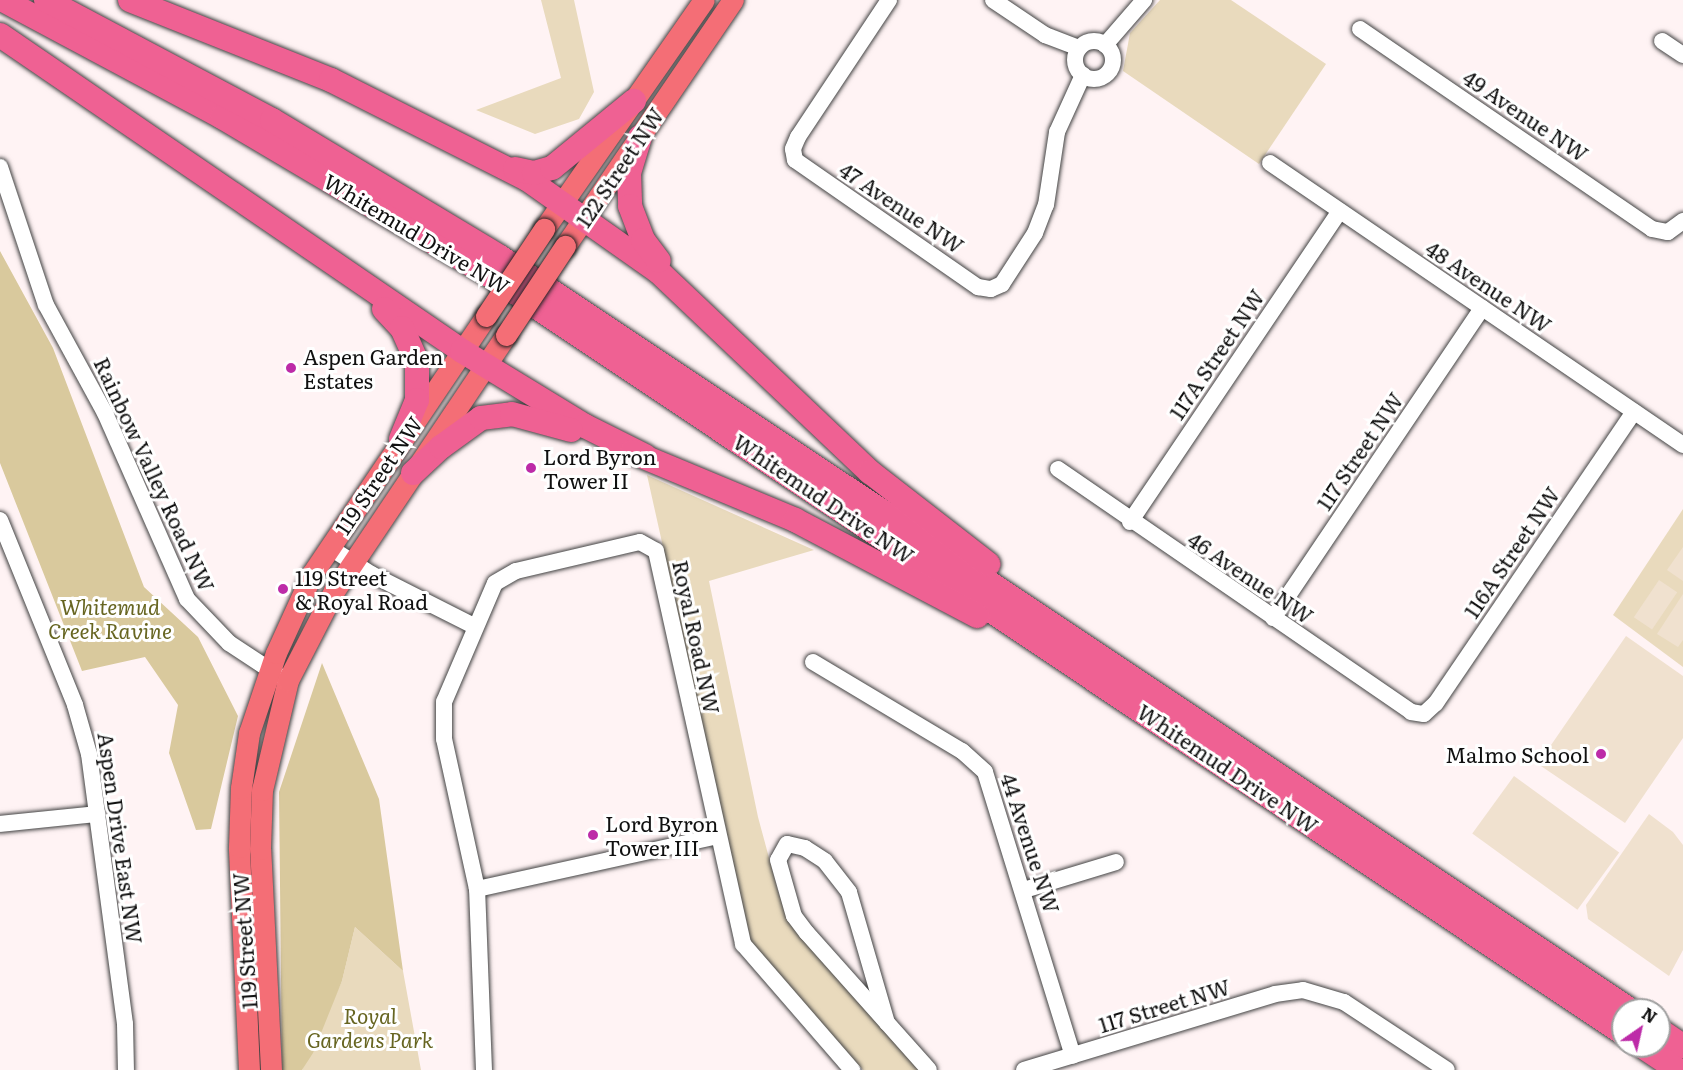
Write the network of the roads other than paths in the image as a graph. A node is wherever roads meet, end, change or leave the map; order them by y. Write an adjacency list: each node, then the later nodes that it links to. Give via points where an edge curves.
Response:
1 (3, 0): 45 (highway, Whitemud Drive NW, via 222,117 486,273)
2 (46, 0): 45 (highway, Whitemud Drive NW, via 272,120 482,246)
3 (130, 0): 19 (highway, via 331,80)
4 (704, 0): 16 (main road, 122 Street NW)
5 (733, 0): 17 (main road, 122 Street NW)
6 (889, 0): 15 (street, 47 Avenue NW, via 798,137 793,155 801,166 968,280 991,289 1002,284 1042,218 1052,146)
7 (993, 0): 13 (street, via 1045,35)
8 (1144, 0): 12 (street)
9 (1360, 29): 24 (street, 49 Avenue NW, via 1652,229 1668,232)
10 (0, 35): 26 (highway)
11 (1662, 41): 14 (street)
12 (1104, 45): 13 (street, via 1090,42); 15 (street, via 1113,58 1110,70 1094,79)
13 (1079, 48): 15 (street, via 1076,65)
14 (1683, 55)
15 (1083, 75)
16 (634, 101): 19 (highway, via 552,168 534,173); 21 (main road, 122 Street NW)
17 (640, 137): 23 (main road, 122 Street NW); 27 (highway, via 628,183 633,218 643,240)
18 (1270, 164): 22 (street, 48 Avenue NW)
19 (505, 166): 21 (highway)
20 (0, 167): 46 (street, Rainbow Valley Road NW, via 46,305 105,413 178,581 208,625)
21 (563, 203): 23 (highway); 25 (main road, 122 Street NW)
22 (1340, 211): 28 (street, 48 Avenue NW); 39 (street, 117A Street NW)
23 (584, 218): 27 (highway); 29 (main road, 122 Street NW, bridge)
24 (1683, 221)
25 (544, 229): 30 (main road, 119 Street NW, bridge)
26 (303, 242): 30 (highway); 33 (highway, via 387,312 408,337 417,362 419,387)
27 (684, 294): 45 (highway, via 870,472 1027,593)
28 (1482, 309): 32 (street, 48 Avenue NW); 42 (street, 117 Street NW)
29 (506, 335): 31 (main road, 119 Street NW)
30 (462, 351): 31 (highway); 33 (main road, 119 Street NW)
31 (485, 365): 35 (highway, via 585,426); 37 (main road, 119 Street NW)
32 (1634, 412): 34 (street, 48 Avenue NW); 47 (street, 116A Street NW, via 1436,703)
33 (401, 439): 40 (main road, 119 Street NW)
34 (1683, 445)
35 (645, 456): 37 (highway, via 548,421 512,414 481,418); 45 (highway, via 795,520)
36 (1058, 469): 39 (street, 46 Avenue NW)
37 (413, 473): 41 (main road, 119 Street NW)
38 (0, 520): 48 (street, Aspen Drive East NW, via 75,705 89,754)
39 (1130, 522): 42 (street, 46 Avenue NW)
40 (329, 547): 41 (street); 46 (main road, 119 Street NW, via 289,621)
41 (353, 563): 43 (street); 46 (main road, 119 Street NW)
42 (1273, 618): 47 (street, 46 Avenue NW, via 1411,712)
43 (474, 626): 50 (street, Royal Road NW, via 495,582 516,571 640,542 656,551); 52 (street, Royal Road NW, via 444,702 444,723)
44 (813, 662): 53 (street, 44 Avenue NW, via 963,751 982,767 991,783)
45 (1097, 667): 54 (highway, Whitemud Drive NW); 56 (highway, Whitemud Drive NW)
46 (279, 676): 60 (main road, 119 Street NW, via 249,733 241,788 238,847); 61 (main road, 119 Street NW, via 262,790 260,849)
47 (1424, 714)
48 (97, 814): 49 (street); 59 (street, Aspen Drive East NW, via 125,1024)
49 (0, 824)
50 (718, 836): 52 (street); 63 (street, Royal Road NW, via 743,944)
51 (1116, 862): 53 (street)
52 (477, 889): 62 (street, Royal Road NW)
53 (1023, 890): 57 (street, 44 Avenue NW)
54 (1611, 998)
55 (887, 1023): 55 (street, via 845,886 814,853 787,844 778,860 794,916); 64 (street)
56 (1611, 1025)
57 (1073, 1056): 65 (street, 117 Street NW); 66 (street, 117 Street NW, via 1275,994 1318,991 1357,1009)
58 (1660, 1058): 67 (highway)
59 (126, 1070)
60 (249, 1070)
61 (271, 1070)
62 (484, 1070)
63 (852, 1070)
64 (929, 1070)
65 (1024, 1070)
66 (1447, 1070)
67 (1678, 1070)

